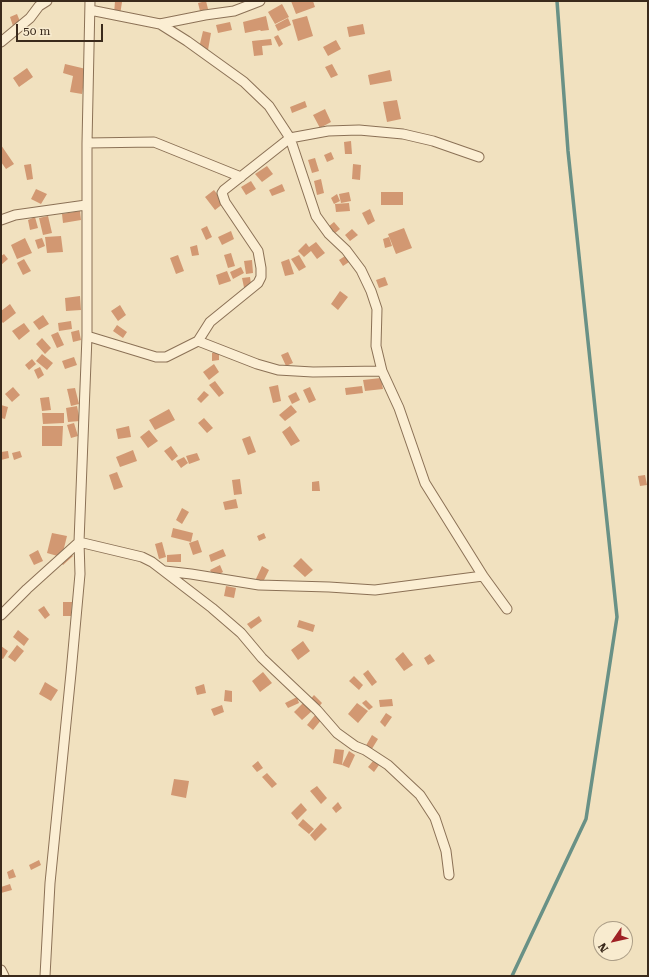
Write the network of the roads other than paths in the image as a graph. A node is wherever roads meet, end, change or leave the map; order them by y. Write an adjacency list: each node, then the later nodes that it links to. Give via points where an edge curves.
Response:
1 (47, 1): 5 (street)
2 (260, 1): 4 (street, via 234,11)
3 (90, 5): 4 (street); 7 (street)
4 (160, 24): 6 (street, via 244,82 269,106)
5 (1, 42)
6 (290, 138): 8 (street, via 328,131 359,130 403,134 434,141); 9 (street); 14 (street, via 316,216 361,270 371,291 377,309 376,346)
7 (87, 143): 9 (street, via 154,142); 10 (street)
8 (479, 157)
9 (240, 177): 13 (street, via 222,193 224,202 258,251 260,277 258,283 210,322)
10 (86, 205): 11 (street); 12 (street)
11 (1, 220)
12 (87, 336): 13 (street, via 156,357 166,357); 15 (street)
13 (198, 340): 14 (street, via 278,370)
14 (382, 371): 17 (street, via 399,408 425,483)
15 (79, 542): 16 (street, via 142,557); 19 (street); 23 (street, via 80,574 50,883)
16 (164, 571): 17 (street, via 259,585 375,590); 20 (street, via 241,633 262,658 317,710 337,733 388,765 420,795 435,818 446,851)
17 (483, 576): 18 (street)
18 (507, 609)
19 (1, 615)
20 (449, 876)
21 (1, 970): 22 (street)
22 (4, 976)
23 (45, 976)

